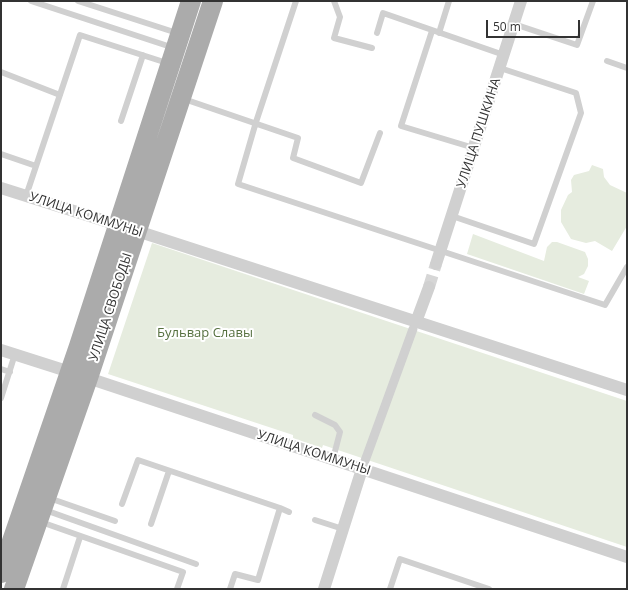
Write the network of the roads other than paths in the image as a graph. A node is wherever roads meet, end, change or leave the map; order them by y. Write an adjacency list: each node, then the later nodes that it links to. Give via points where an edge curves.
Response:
1 (31, 1): 15 (lane)
2 (78, 1): 15 (lane)
3 (191, 1): 15 (main road, УЛИЦА СВОБОДЫ)
4 (213, 1): 23 (main road, УЛИЦА СВОБОДЫ)
5 (296, 1): 25 (lane)
6 (334, 1): 14 (lane, via 340,17 334,38)
7 (449, 1): 13 (lane)
8 (521, 1): 10 (street, УЛИЦА ПУШКИНА)
9 (593, 1): 10 (lane, via 577,45)
10 (514, 24): 17 (street, УЛИЦА ПУШКИНА)
11 (432, 31): 12 (lane, via 383,13); 13 (lane); 27 (lane, via 401,126)
12 (377, 32)
13 (439, 33): 17 (lane)
14 (372, 48)
15 (175, 49): 16 (lane); 33 (main road, УЛИЦА СВОБОДЫ)
16 (143, 55): 22 (lane, via 80,35); 24 (lane)
17 (504, 55): 19 (street, УЛИЦА ПУШКИНА)
18 (607, 61): 20 (lane)
19 (500, 68): 27 (street, УЛИЦА ПУШКИНА); 32 (lane, via 576,93 582,113 534,244)
20 (627, 68)
21 (1, 72): 22 (lane)
22 (60, 95): 29 (lane)
23 (181, 98): 25 (lane); 33 (main road, УЛИЦА СВОБОДЫ)
24 (121, 121)
25 (256, 122): 26 (lane, via 298,138 293,158 361,183); 34 (lane, via 238,184)
26 (380, 133)
27 (474, 148): 32 (street, УЛИЦА ПУШКИНА)
28 (1, 154): 29 (lane)
29 (36, 166): 31 (lane)
30 (2, 191): 31 (street, УЛИЦА КОММУНЫ)
31 (26, 196): 33 (street, УЛИЦА КОММУНЫ)
32 (452, 216): 34 (street, УЛИЦА ПУШКИНА)
33 (127, 228): 38 (street, УЛИЦА КОММУНЫ); 43 (main road, УЛИЦА СВОБОДЫ)
34 (440, 250): 35 (street, УЛИЦА ПУШКИНА); 36 (lane, via 605,305)
35 (436, 264)
36 (627, 267)
37 (429, 286): 38 (street)
38 (414, 325): 44 (street, УЛИЦА КОММУНЫ); 48 (street)
39 (1, 350): 40 (street, УЛИЦА КОММУНЫ)
40 (15, 354): 42 (lane); 43 (street, УЛИЦА КОММУНЫ)
41 (1, 369): 42 (lane)
42 (10, 372): 45 (lane)
43 (79, 375): 47 (street, УЛИЦА КОММУНЫ); 52 (main road, УЛИЦА СВОБОДЫ); 60 (main road, УЛИЦА СВОБОДЫ)
44 (627, 390)
45 (1, 398)
46 (315, 415): 47 (lane, via 335,424 340,432)
47 (333, 459): 48 (street, УЛИЦА КОММУНЫ)
48 (362, 468): 57 (street); 59 (street, УЛИЦА КОММУНЫ)
49 (169, 471): 50 (lane, via 138,460); 51 (lane); 56 (lane)
50 (122, 504)
51 (280, 508): 53 (lane); 65 (lane, via 258,580 235,574)
52 (42, 509): 55 (lane); 58 (lane); 61 (lane); 62 (main road, УЛИЦА СВОБОДЫ)
53 (289, 512)
54 (315, 520): 57 (lane)
55 (115, 521)
56 (151, 524)
57 (343, 529): 66 (street)
58 (80, 537): 63 (lane); 64 (lane, via 183,572)
59 (627, 557)
60 (2, 564)
61 (196, 564)
62 (14, 589)
63 (63, 589)
64 (177, 589)
65 (230, 589)
66 (324, 589)
67 (390, 589): 68 (lane, via 400,559)
68 (489, 589)

